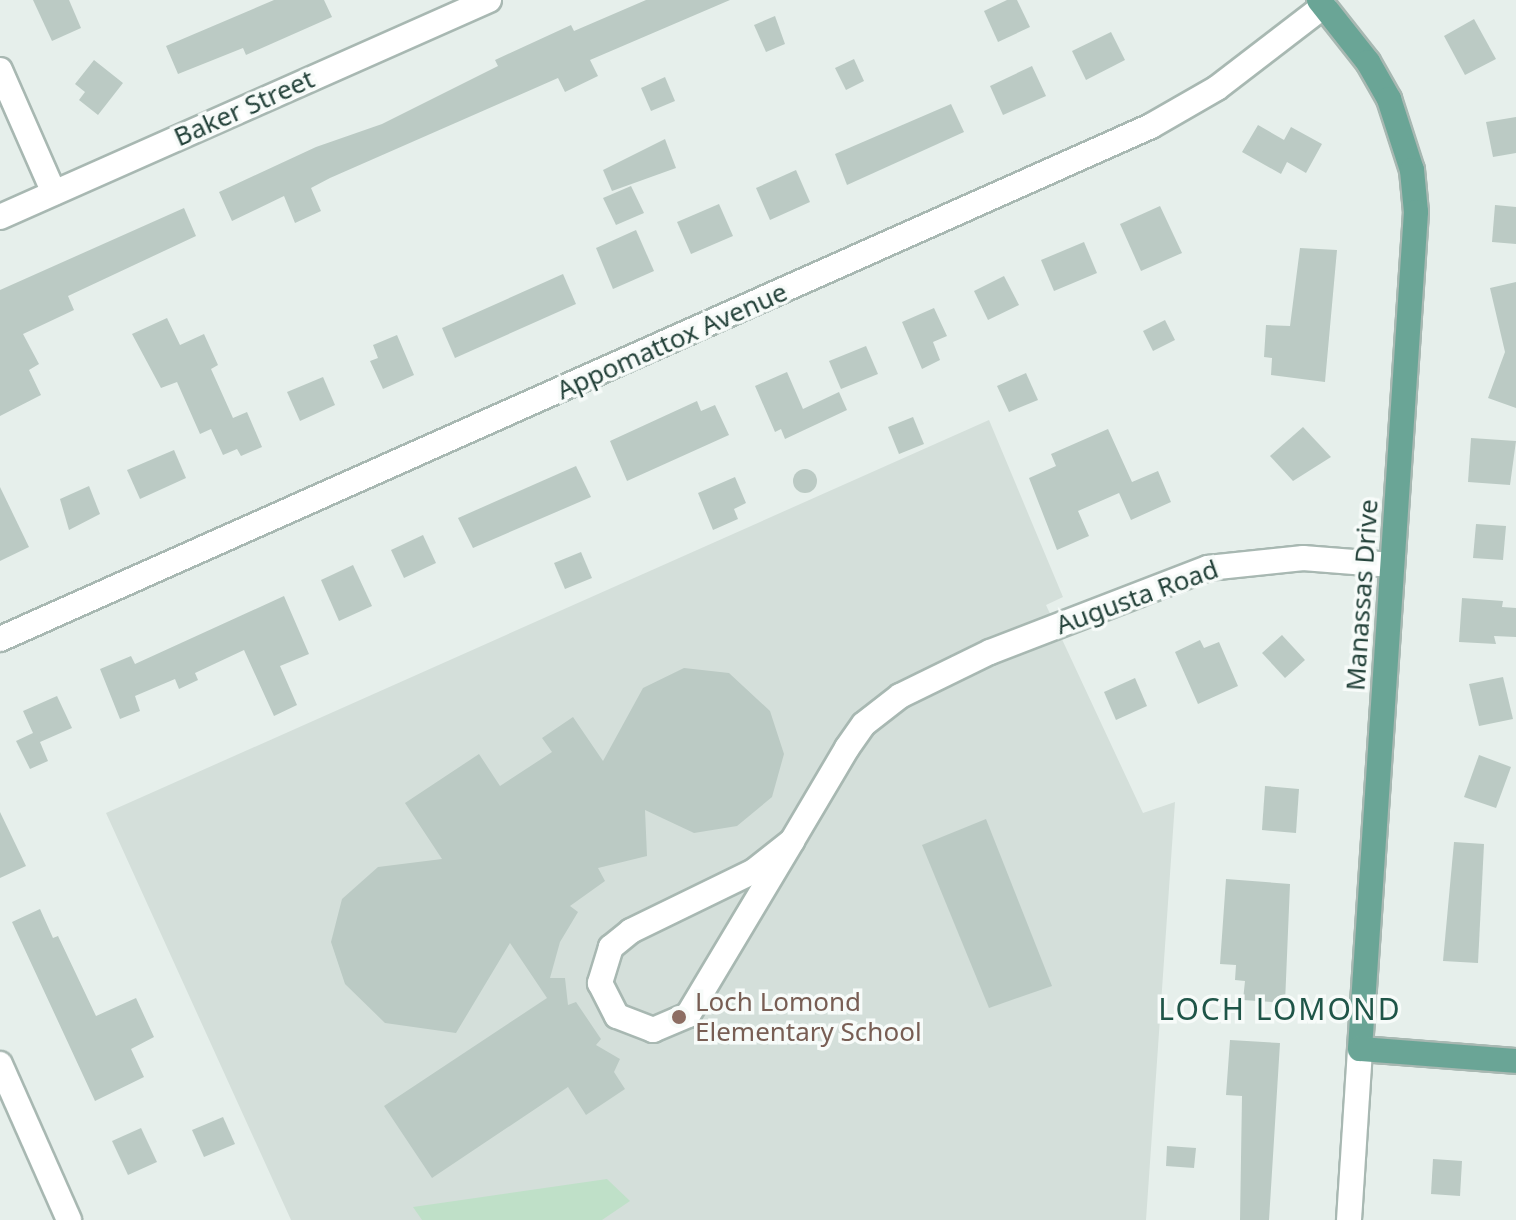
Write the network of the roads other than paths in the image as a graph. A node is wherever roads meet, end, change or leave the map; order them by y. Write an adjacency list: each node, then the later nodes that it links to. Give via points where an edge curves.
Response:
1 (489, 0): 4 (street, Baker Street)
2 (1322, 3): 6 (main road, Manassas Drive, via 1389,99 1412,170 1416,212); 7 (street, Appomattox Avenue, via 1217,88 1151,126)
3 (0, 70): 4 (street)
4 (54, 193): 5 (street, Baker Street)
5 (0, 217)
6 (1392, 565): 8 (street, Augusta Road, via 1303,558 1208,568 1027,638 881,708 847,748); 9 (main road, Manassas Drive)
7 (0, 639)
8 (792, 841): 8 (street, Augusta Road, via 754,871 631,931 611,947 600,983 617,1016 653,1030 683,1019)
9 (1360, 1049): 10 (main road); 13 (street, Manassas Drive)
10 (1516, 1061)
11 (0, 1064): 12 (street)
12 (69, 1220)
13 (1349, 1220)

